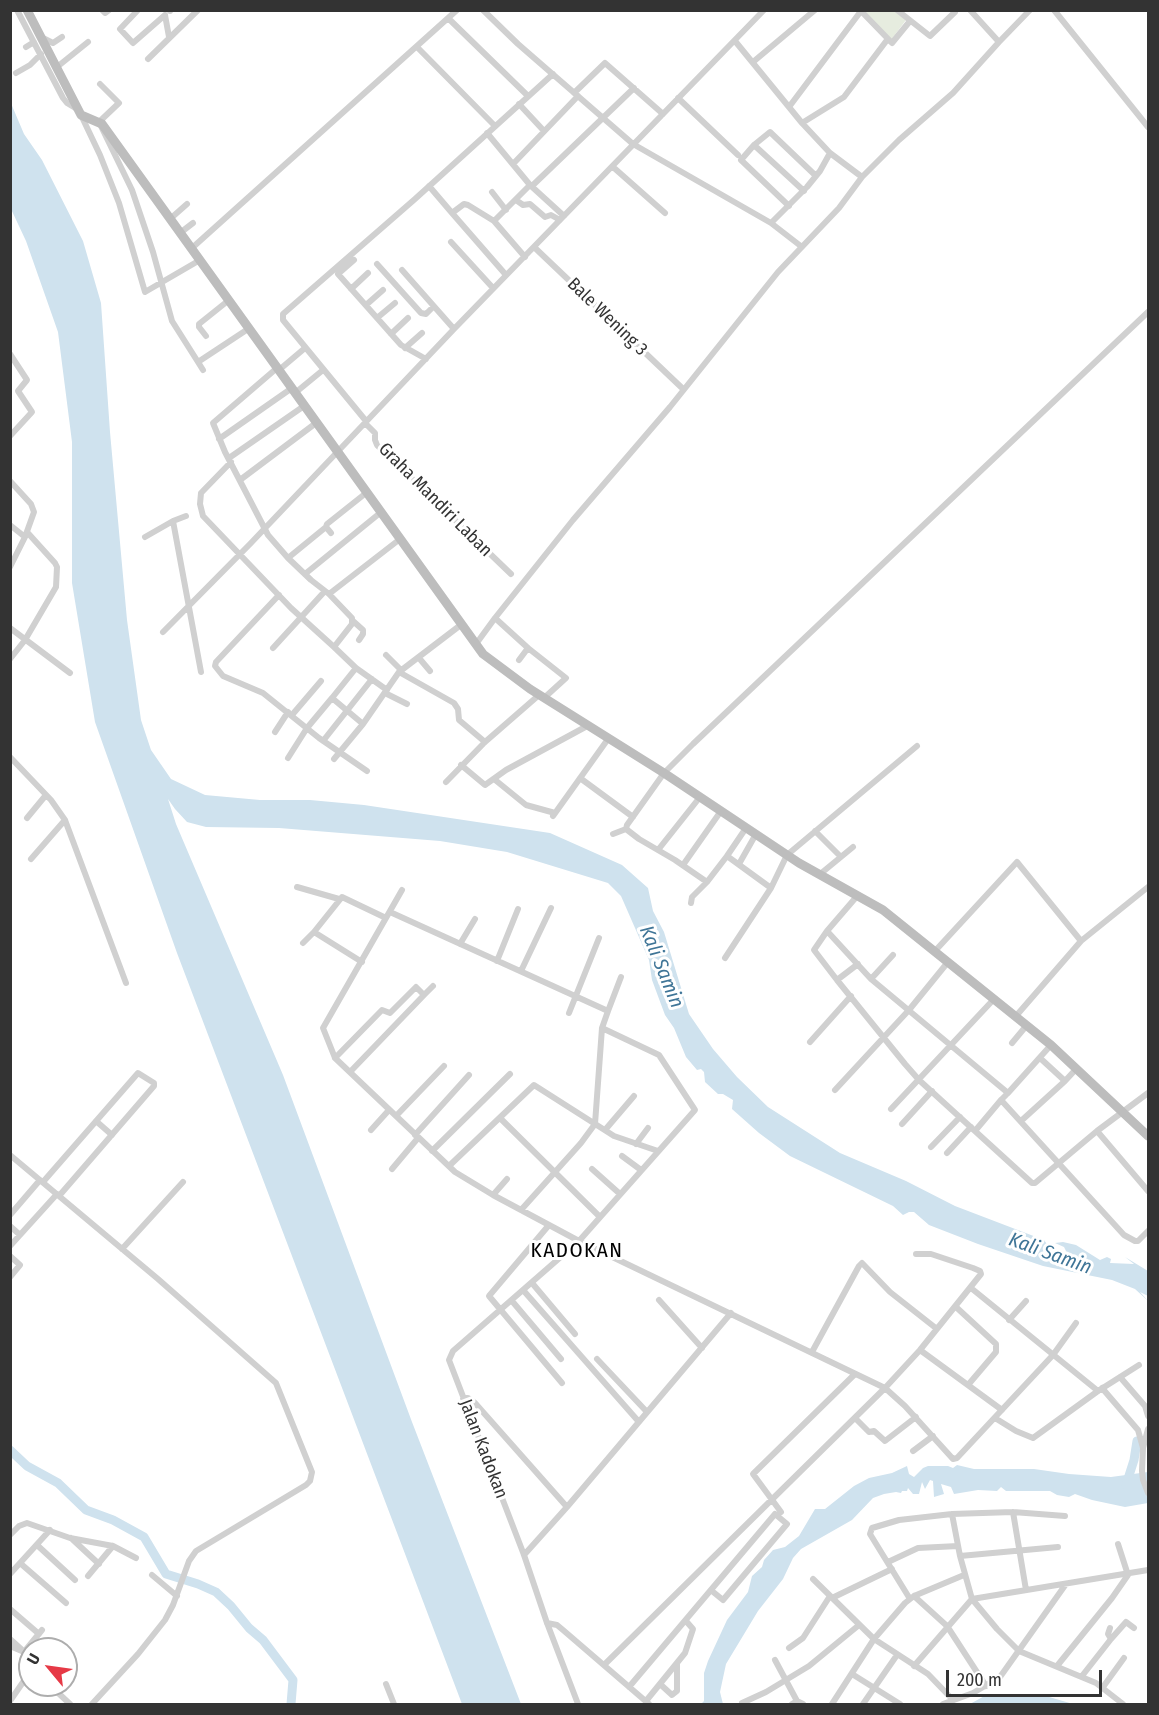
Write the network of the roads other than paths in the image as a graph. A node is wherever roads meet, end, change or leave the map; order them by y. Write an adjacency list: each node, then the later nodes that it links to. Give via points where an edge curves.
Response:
1 (17, 10): 21 (street)
2 (27, 10): 21 (street)
3 (102, 10): 4 (street)
4 (109, 10)
5 (138, 10): 20 (street, via 120,29 131,43 165,15)
6 (198, 10): 20 (street)
7 (457, 10): 17 (street)
8 (483, 10): 33 (street)
9 (764, 10): 23 (street)
10 (815, 10): 30 (street)
11 (897, 10): 18 (street)
12 (970, 10): 25 (street)
13 (1030, 10): 25 (street)
14 (1054, 10): 46 (street)
15 (860, 11): 22 (street); 40 (street)
16 (955, 11): 18 (street, via 932,36)
17 (448, 19): 27 (street); 37 (street)
18 (910, 21): 22 (street, via 895,41)
19 (62, 37): 21 (street, via 53,43)
20 (169, 37): 29 (street)
21 (39, 40): 26 (street); 28 (street); 31 (street)
22 (887, 40): 44 (street, via 844,97)
23 (735, 41): 30 (street); 38 (street)
24 (88, 42): 31 (street)
25 (999, 42): 56 (street, via 953,93)
26 (26, 47)
27 (417, 47): 45 (street); 76 (street)
28 (41, 55): 32 (street); 42 (street, via 63,98)
29 (148, 59)
30 (753, 62): 40 (street)
31 (57, 67): 42 (street)
32 (16, 73)
33 (553, 74): 36 (street); 37 (street)
34 (100, 84): 42 (street, via 119,103)
35 (634, 88): 36 (street, via 605,63); 41 (street); 43 (street)
36 (576, 95): 43 (street); 47 (street)
37 (528, 96): 39 (street)
38 (678, 98): 41 (street); 52 (street)
39 (519, 104): 45 (street); 47 (street)
40 (789, 107): 44 (street)
41 (663, 114): 49 (street)
42 (88, 117): 68 (street); 84 (street, via 132,190); 84 (street, via 146,292)
43 (603, 119): 49 (street); 58 (street)
44 (802, 123): 51 (street)
45 (495, 126): 48 (street)
46 (1149, 127)
47 (544, 131): 53 (street)
48 (487, 133): 53 (street); 57 (street)
49 (633, 144): 54 (street); 71 (street)
50 (754, 145): 55 (street, via 770,132); 59 (street); 63 (street, via 741,160)
51 (830, 153): 55 (street); 56 (street)
52 (738, 155)
53 (513, 164): 58 (street)
54 (613, 167): 66 (street); 67 (street)
55 (816, 176): 59 (street)
56 (862, 177): 75 (street)
57 (429, 186): 65 (street); 100 (street, Graha Mandiri Laban, via 283,314 283,320)
58 (531, 186): 61 (street); 67 (street)
59 (804, 191): 63 (street)
60 (492, 192): 64 (street)
61 (516, 200): 64 (street); 67 (street, via 530,204 544,217)
62 (187, 204): 68 (street)
63 (789, 206): 71 (street)
64 (506, 210): 69 (street)
65 (452, 213): 69 (street, via 468,204); 83 (street)
66 (665, 213)
67 (562, 218): 74 (street)
68 (170, 219): 72 (street)
69 (494, 221): 77 (street)
70 (192, 223): 72 (street)
71 (771, 223): 75 (street)
72 (180, 233): 76 (street)
73 (452, 242): 85 (street)
74 (534, 247): 77 (street); 108 (street, Bale Wening 3)
75 (802, 247): 137 (street)
76 (192, 248): 78 (street)
77 (525, 256): 83 (street)
78 (200, 260): 84 (street); 88 (street)
79 (354, 260): 86 (street, via 338,274)
80 (377, 264): 91 (street, via 421,313 426,314)
81 (402, 270): 91 (street)
82 (368, 273): 86 (street)
83 (506, 275): 85 (street)
84 (162, 283): 104 (street, via 173,324)
85 (493, 288): 96 (street)
86 (351, 289): 90 (street)
87 (383, 290): 90 (street)
88 (229, 300): 95 (street); 99 (street, via 198,324)
89 (394, 303): 93 (street)
90 (366, 305): 93 (street)
91 (433, 307): 96 (street)
92 (1149, 312): 179 (street)
93 (377, 318): 98 (street)
94 (408, 318): 98 (street)
95 (248, 328): 104 (street); 105 (street)
96 (454, 329): 103 (street)
97 (422, 333): 101 (street)
98 (391, 334): 101 (street)
99 (206, 336)
100 (305, 348): 105 (street); 107 (street, Graha Mandiri Laban)
101 (405, 348): 103 (street)
102 (11, 357): 113 (street, via 28,381 18,393 32,412)
103 (426, 359): 111 (street)
104 (198, 362): 106 (street)
105 (278, 369): 109 (street); 114 (street, via 213,423)
106 (203, 370)
107 (323, 370): 109 (street); 111 (street, Graha Mandiri Laban)
108 (681, 387)
109 (294, 390): 110 (street); 114 (street)
110 (304, 406): 112 (street); 116 (street)
111 (365, 422): 115 (street); 132 (street, Graha Mandiri Laban, via 375,433 377,445)
112 (316, 423): 115 (street); 117 (street)
113 (10, 436)
114 (219, 439): 116 (street)
115 (337, 451): 119 (street); 124 (street)
116 (230, 460): 117 (street); 128 (street, via 201,493 200,504 204,517)
117 (240, 480): 124 (street)
118 (10, 481): 125 (street, via 33,508)
119 (366, 493): 120 (street); 129 (street, via 327,524 329,530)
120 (380, 513): 127 (street); 131 (street)
121 (186, 516): 122 (street)
122 (173, 521): 126 (street); 135 (street)
123 (10, 525): 125 (street)
124 (264, 528): 128 (street); 129 (street)
125 (26, 534): 130 (street); 142 (street, via 57,567 56,587)
126 (145, 537)
127 (400, 539): 133 (street); 139 (street)
128 (239, 555): 134 (street); 135 (street)
129 (288, 558): 131 (street)
130 (10, 567)
131 (305, 574): 133 (street)
132 (511, 574)
133 (327, 592): 136 (street); 138 (street)
134 (279, 595): 136 (street); 164 (street, via 215,666 223,676 263,693)
135 (188, 607): 141 (street); 155 (street)
136 (302, 617): 145 (street); 146 (street)
137 (495, 618): 144 (street); 147 (street)
138 (353, 621): 143 (street, via 363,630); 145 (street)
139 (462, 624): 144 (street); 149 (street)
140 (10, 628): 142 (street)
141 (163, 632)
142 (25, 640): 150 (street); 156 (street)
143 (358, 640)
144 (476, 644): 160 (street, via 489,660)
145 (334, 647): 152 (street)
146 (273, 648)
147 (528, 648): 151 (street); 160 (street, via 566,678)
148 (386, 655): 153 (street)
149 (419, 658): 153 (street); 154 (street)
150 (10, 659)
151 (519, 660)
152 (356, 668): 157 (street); 161 (street)
153 (400, 671): 159 (street); 171 (street, via 454,703 459,720)
154 (430, 671)
155 (201, 672)
156 (70, 673)
157 (372, 679): 159 (street); 163 (street)
158 (321, 681): 164 (street)
159 (386, 692): 162 (street); 165 (street)
160 (542, 696): 166 (street); 171 (street)
161 (332, 698): 163 (street); 167 (street)
162 (407, 704)
163 (347, 711): 165 (street); 170 (street)
164 (290, 713): 167 (street); 168 (street)
165 (363, 724): 173 (street)
166 (588, 725): 169 (street); 181 (street)
167 (308, 728): 170 (street); 175 (street)
168 (275, 732)
169 (608, 739): 179 (street); 180 (street)
170 (323, 741): 173 (street)
171 (485, 742): 177 (street)
172 (917, 746): 191 (street)
173 (338, 752): 176 (street); 178 (street)
174 (10, 757): 183 (street)
175 (288, 758)
176 (334, 759)
177 (461, 765): 181 (street, via 484,787); 182 (street)
178 (368, 771)
179 (664, 772): 184 (street); 186 (street)
180 (580, 778): 181 (street, via 554,814 526,805); 186 (street)
181 (494, 779)
182 (446, 782)
183 (46, 795): 187 (street); 188 (street)
184 (700, 797): 185 (street); 195 (street)
185 (722, 811): 189 (street); 201 (street)
186 (633, 817): 190 (street)
187 (27, 818)
188 (65, 820): 199 (street); 232 (street)
189 (746, 828): 193 (street); 197 (street)
190 (626, 829): 192 (street); 195 (street)
191 (815, 831): 196 (street); 198 (street)
192 (613, 834)
193 (756, 834): 196 (street); 200 (street)
194 (853, 847): 198 (street)
195 (658, 850): 201 (street)
196 (787, 855): 202 (street); 206 (street)
197 (727, 856): 200 (street); 203 (street)
198 (840, 856): 202 (street)
199 (31, 859)
200 (739, 864): 206 (street)
201 (683, 865): 203 (street)
202 (819, 875): 208 (street)
203 (707, 882): 210 (street)
204 (297, 887): 209 (street)
205 (1149, 887): 218 (street)
206 (771, 888): 223 (street)
207 (402, 890): 213 (street)
208 (858, 895): 215 (street); 221 (street)
209 (339, 899): 213 (street, via 347,898); 216 (street)
210 (691, 903)
211 (551, 908): 228 (street)
212 (518, 909): 224 (street)
213 (388, 915): 220 (street); 225 (street)
214 (476, 919): 220 (street)
215 (827, 931): 227 (street); 231 (street, via 814,950)
216 (314, 932): 219 (street); 225 (street)
217 (599, 938): 235 (street)
218 (1082, 941): 221 (street, via 1017,862); 241 (street)
219 (303, 943)
220 (460, 944): 224 (street)
221 (935, 951): 226 (street)
222 (893, 955): 230 (street)
223 (725, 958)
224 (497, 961): 228 (street)
225 (362, 962): 249 (street, via 323,1028)
226 (948, 962): 237 (street); 238 (street)
227 (858, 964): 230 (street); 231 (street)
228 (520, 971): 235 (street)
229 (621, 977): 239 (street)
230 (872, 979): 238 (street)
231 (837, 980): 236 (street)
232 (126, 983)
233 (433, 986): 234 (street)
234 (424, 995): 249 (street, via 416,987 390,1013 382,1010); 253 (street)
235 (574, 995): 239 (street); 240 (street)
236 (851, 996): 244 (street); 245 (street)
237 (994, 999): 241 (street); 248 (street)
238 (909, 1010): 244 (street); 248 (street)
239 (608, 1011): 243 (street)
240 (569, 1013)
241 (1016, 1016): 242 (street)
242 (1027, 1025): 246 (street); 247 (street)
243 (602, 1028): 272 (street); 285 (street, Jalan Kadokan, via 659,1055 695,1110)
244 (884, 1037): 256 (street); 258 (street)
245 (810, 1042)
246 (1012, 1043)
247 (1051, 1045): 250 (street); 252 (street)
248 (951, 1046): 256 (street); 260 (street)
249 (335, 1058): 253 (street)
250 (1040, 1058): 257 (street); 260 (street)
251 (444, 1066): 267 (street)
252 (1077, 1068): 257 (street); 266 (street)
253 (350, 1072): 265 (street)
254 (510, 1074): 284 (street)
255 (469, 1076): 280 (street)
256 (920, 1080): 259 (street); 264 (street)
257 (1065, 1081): 271 (street)
258 (835, 1090)
259 (932, 1091): 268 (street); 273 (street)
260 (1008, 1093): 263 (street)
261 (1149, 1093): 266 (street)
262 (634, 1096): 277 (street)
263 (1001, 1100): 271 (street); 275 (street)
264 (891, 1109)
265 (389, 1110): 267 (street); 276 (street)
266 (1123, 1111): 278 (street); 281 (street)
267 (396, 1116): 280 (street)
268 (960, 1117): 275 (street); 283 (street)
269 (501, 1119): 272 (street, via 534,1085); 290 (street); 294 (street)
270 (96, 1121): 279 (street); 279 (street, via 138,1072 154,1083); 296 (street)
271 (1021, 1121): 289 (street)
272 (595, 1124): 277 (street); 294 (street)
273 (902, 1124)
274 (648, 1128): 282 (street)
275 (973, 1129): 286 (street); 289 (street, via 1032,1183)
276 (371, 1130)
277 (605, 1130): 282 (street)
278 (1097, 1131): 289 (street); 298 (street)
279 (112, 1135): 300 (street)
280 (417, 1136): 284 (street); 291 (street)
281 (1149, 1136)
282 (636, 1143): 285 (street)
283 (931, 1147)
284 (432, 1151): 290 (street)
285 (658, 1151): 293 (street, Jalan Kadokan)
286 (947, 1153)
287 (10, 1155): 296 (street)
288 (622, 1156): 293 (street)
289 (1059, 1163): 307 (street, via 1124,1235 1138,1241)
290 (449, 1166): 301 (street)
291 (392, 1169)
292 (592, 1169): 299 (street)
293 (641, 1170): 299 (street, Jalan Kadokan)
294 (554, 1172): 302 (street); 304 (street)
295 (507, 1179): 301 (street)
296 (42, 1181): 300 (street); 303 (street)
297 (183, 1182): 311 (street)
298 (1149, 1191)
299 (620, 1194): 304 (street, Jalan Kadokan)
300 (58, 1195): 308 (street); 311 (street)
301 (493, 1195): 302 (street)
302 (521, 1210): 305 (street)
303 (10, 1215)
304 (600, 1217): 309 (street, Jalan Kadokan)
305 (549, 1225): 309 (street); 322 (street, via 490,1293)
306 (10, 1226): 308 (street)
307 (1149, 1231)
308 (20, 1235): 310 (street)
309 (579, 1240): 315 (street, Jalan Kadokan); 323 (street)
310 (10, 1246)
311 (122, 1249): 387 (street, via 276,1383 312,1472 306,1485 196,1551)
312 (916, 1254): 316 (street, via 931,1254 979,1270 981,1274)
313 (10, 1256): 314 (street, via 20,1265)
314 (10, 1277)
315 (532, 1283): 317 (street, Jalan Kadokan); 327 (street)
316 (971, 1288): 321 (street); 324 (street)
317 (523, 1290): 319 (street, Jalan Kadokan); 348 (street)
318 (659, 1300): 328 (street)
319 (512, 1301): 322 (street, Jalan Kadokan); 332 (street)
320 (1026, 1301): 324 (street)
321 (956, 1307): 326 (street); 338 (street, via 996,1344 996,1352)
322 (501, 1310): 337 (street); 341 (street, Jalan Kadokan, via 450,1356)
323 (730, 1313): 328 (street); 330 (street)
324 (1009, 1320): 331 (street)
325 (1076, 1323): 331 (street)
326 (937, 1329): 329 (street); 330 (street, via 890,1292 862,1263)
327 (575, 1334)
328 (702, 1348): 343 (street)
329 (920, 1350): 338 (street); 339 (street)
330 (812, 1352): 335 (street)
331 (1053, 1355): 340 (street); 342 (street)
332 (561, 1359)
333 (597, 1359): 343 (street)
334 (1139, 1365): 336 (street)
335 (855, 1374): 339 (street); 354 (street, via 753,1474)
336 (1120, 1377): 340 (street); 344 (street)
337 (562, 1383)
338 (968, 1384): 342 (street)
339 (885, 1388): 345 (street); 346 (street)
340 (1100, 1390): 347 (street, via 1033,1438); 351 (street, via 1137,1430)
341 (463, 1398): 355 (street, via 475,1403); 369 (street, Jalan Kadokan)
342 (1002, 1410): 347 (street)
343 (647, 1412): 348 (street)
344 (1149, 1416)
345 (916, 1417): 346 (street, via 885,1441); 350 (street)
346 (855, 1418): 354 (street)
347 (995, 1418): 350 (street, via 955,1459)
348 (639, 1422): 355 (street)
349 (1149, 1429): 351 (street)
350 (933, 1436): 352 (street)
351 (1143, 1448): 353 (street, via 1143,1480)
352 (913, 1451)
353 (1149, 1493)
354 (772, 1501): 356 (street); 408 (street)
355 (567, 1507): 369 (street)
356 (781, 1512)
357 (1013, 1512): 358 (street); 359 (street); 368 (street)
358 (952, 1514): 365 (street); 372 (street, via 898,1520 872,1528 870,1534)
359 (1065, 1516)
360 (50, 1530): 361 (street, via 27,1523); 362 (street); 364 (street)
361 (10, 1535)
362 (70, 1538): 366 (street); 374 (street)
363 (1118, 1544): 380 (street)
364 (37, 1545): 373 (street); 383 (street)
365 (958, 1545): 370 (street); 372 (street, via 918,1548)
366 (113, 1546): 371 (street); 374 (street)
367 (1058, 1547): 368 (street)
368 (1020, 1551): 370 (street); 385 (street)
369 (524, 1555): 394 (street, Jalan Kadokan)
370 (960, 1556): 379 (street)
371 (136, 1558)
372 (888, 1562): 375 (street)
373 (20, 1563): 377 (street); 391 (street)
374 (99, 1564): 381 (street)
375 (892, 1569): 388 (street); 389 (street)
376 (1149, 1570): 380 (street)
377 (10, 1574)
378 (152, 1575): 387 (street)
379 (964, 1575): 389 (street); 390 (street)
380 (1128, 1575): 384 (street); 410 (street)
381 (88, 1576)
382 (813, 1579): 388 (street)
383 (75, 1580)
384 (1066, 1584): 385 (street); 403 (street)
385 (1026, 1590): 390 (street)
386 (712, 1591): 386 (street, via 775,1514 787,1524 723,1600); 393 (street)
387 (177, 1596): 424 (street, via 150,1640)
388 (831, 1597): 395 (street); 402 (street, via 803,1638)
389 (912, 1597): 396 (street); 400 (street)
390 (972, 1599): 396 (street); 403 (street)
391 (66, 1603)
392 (10, 1609): 399 (street, via 41,1632)
393 (686, 1621): 407 (street, via 693,1630); 417 (street)
394 (547, 1623): 408 (street, via 563,1630); 426 (street, Jalan Kadokan)
395 (859, 1625): 400 (street); 413 (street)
396 (947, 1626): 409 (street); 416 (street)
397 (1110, 1628): 401 (street, via 1107,1634)
398 (1134, 1628): 401 (street, via 1126,1622)
399 (37, 1637)
400 (874, 1639): 404 (street); 411 (street)
401 (1111, 1639): 412 (street)
402 (789, 1647)
403 (1019, 1651): 410 (street); 416 (street, via 1000,1677)
404 (897, 1655): 409 (street); 418 (street)
405 (1124, 1658): 419 (street)
406 (775, 1660): 413 (street)
407 (677, 1664): 415 (street); 415 (street, via 677,1691 672,1695)
408 (604, 1665): 417 (street)
409 (914, 1666): 420 (street)
410 (1057, 1666): 412 (street)
411 (852, 1674): 418 (street); 427 (street)
412 (1082, 1676): 419 (street)
413 (786, 1680): 422 (street); 423 (street)
414 (386, 1684): 425 (street)
415 (660, 1684): 421 (street)
416 (986, 1686): 420 (street)
417 (629, 1687): 421 (street)
418 (873, 1687): 428 (street); 429 (street)
419 (1103, 1687): 431 (street)
420 (953, 1700): 430 (street)
421 (647, 1703)
422 (742, 1703)
423 (797, 1703)
424 (92, 1704)
425 (394, 1704)
426 (578, 1704)
427 (832, 1704)
428 (863, 1704)
429 (900, 1704)
430 (943, 1704)
431 (1123, 1704)

